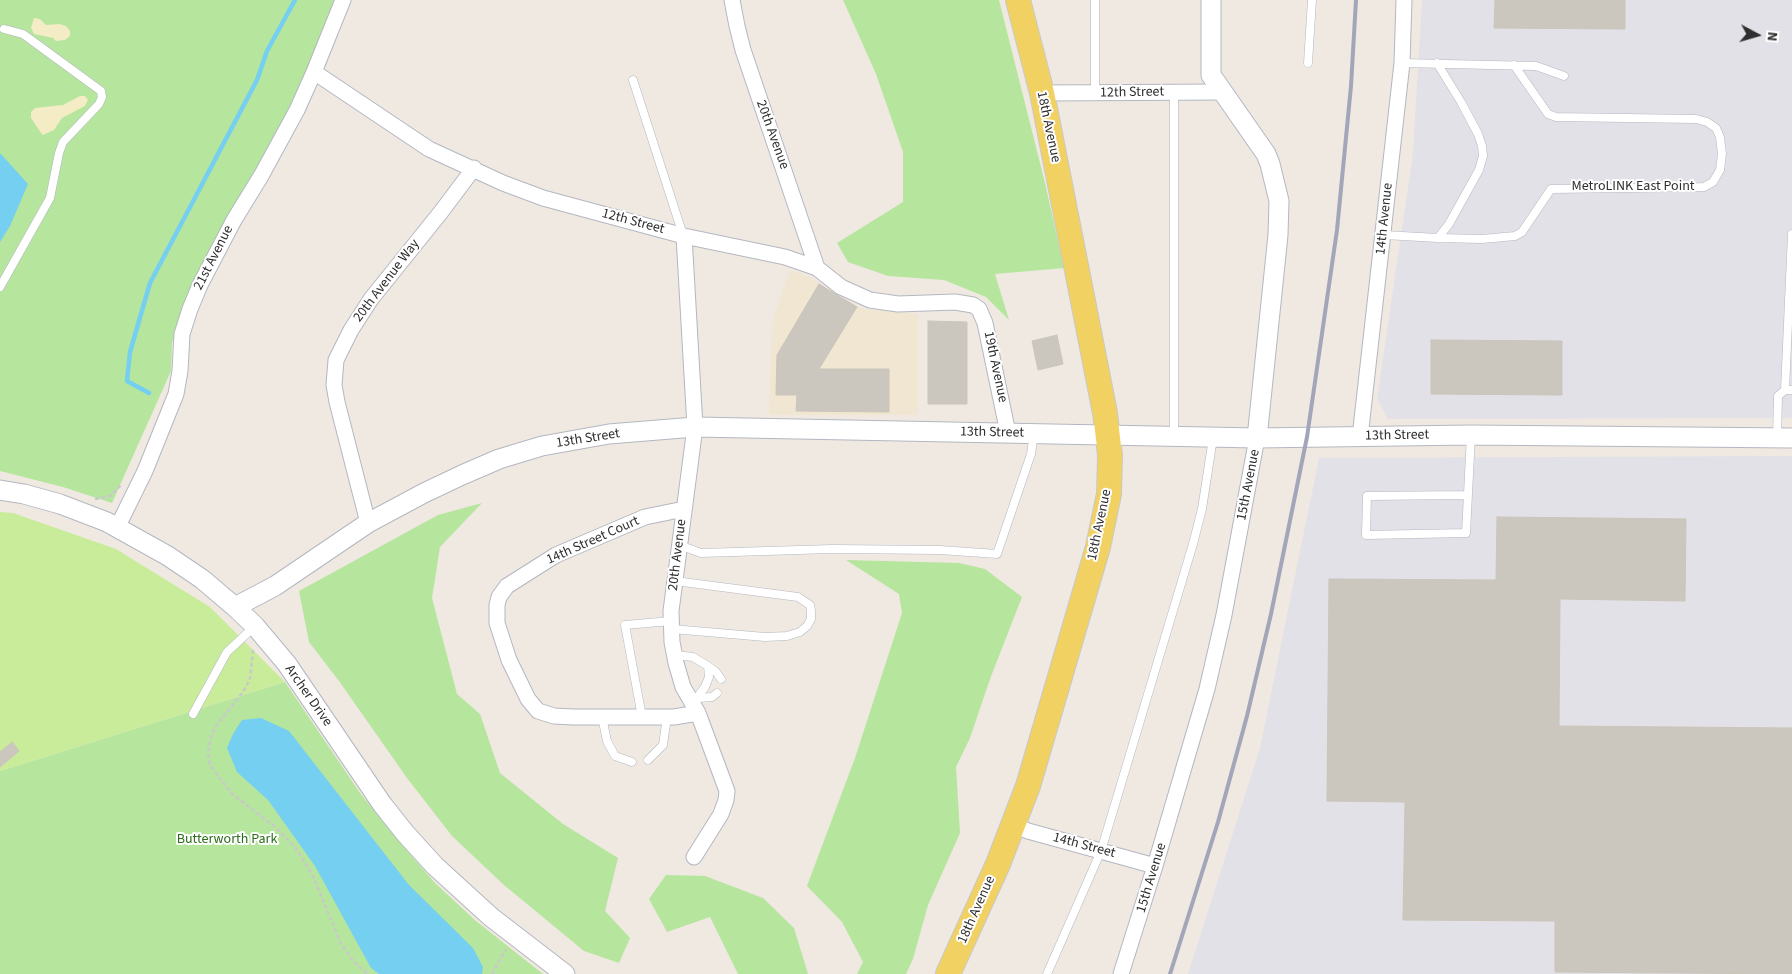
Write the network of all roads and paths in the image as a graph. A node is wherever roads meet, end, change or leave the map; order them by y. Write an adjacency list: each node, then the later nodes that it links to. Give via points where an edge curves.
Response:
1 (343, 0): 13 (street, 21st Avenue)
2 (732, 0): 25 (street, 20th Avenue, via 746,59)
3 (1018, 0): 18 (main road, 18th Avenue)
4 (1095, 0): 19 (lane)
5 (1211, 0): 17 (street, 15th Avenue, via 1211,75)
6 (1312, 0): 11 (lane)
7 (1404, 0): 9 (street, 14th Avenue)
8 (4, 29): 26 (lane, via 23,34 101,91 102,97 63,142 48,204)
9 (1402, 63): 10 (lane); 22 (street, 14th Avenue)
10 (1437, 63): 12 (lane); 24 (lane, via 1474,126 1483,156 1479,170)
11 (1308, 64)
12 (1514, 64): 14 (lane, via 1536,66); 24 (lane, MetroLINK East Point, via 1548,114 1556,117 1696,119 1707,122 1716,128 1720,138 1720,170 1713,182 1704,187 1552,189 1522,232 1515,236)
13 (314, 72): 20 (street, 12th Street, via 429,149); 45 (street, 21st Avenue, via 190,308 182,334 176,394 145,471)
14 (1564, 76)
15 (633, 80): 23 (lane)
16 (1174, 92): 17 (street, 12th Street); 19 (street, 12th Street); 34 (lane)
17 (1222, 92): 37 (street, 15th Avenue, via 1266,154 1279,201)
18 (1042, 93): 19 (street, 12th Street); 33 (main road, 18th Avenue)
19 (1095, 93)
20 (474, 168): 23 (street, 12th Street, via 543,198); 44 (street, 20th Avenue Way, via 371,299 336,360 336,402)
21 (1792, 234): 28 (lane)
22 (1384, 235): 24 (lane); 36 (street, 14th Avenue)
23 (684, 236): 25 (street, 12th Street); 29 (street, 20th Avenue)
24 (1438, 238)
25 (817, 268): 27 (street, 12th Street, via 841,287 870,300 898,304 955,302)
26 (0, 287)
27 (973, 305): 30 (street, 19th Avenue, via 985,323)
28 (1788, 390): 38 (lane, via 1780,392 1777,399)
29 (695, 427): 30 (street, 13th Street); 43 (street, 20th Avenue); 44 (street, 13th Street, via 609,434 542,446 462,475)
30 (1008, 433): 31 (street, 13th Street)
31 (1034, 434): 33 (street, 13th Street); 46 (lane, via 1031,454 997,554 832,549 701,552)
32 (1472, 435): 36 (street, 13th Street); 38 (street, 13th Street); 41 (lane)
33 (1108, 436): 34 (street, 13th Street); 62 (main road, 18th Avenue, via 1109,494 1103,524 1028,786)
34 (1174, 436): 35 (street, 13th Street)
35 (1213, 436): 37 (street, 13th Street); 63 (lane, via 1193,544)
36 (1360, 436): 37 (street, 13th Street)
37 (1258, 438): 65 (street, 15th Avenue, via 1207,689)
38 (1784, 438)
39 (123, 482): 42 (path, via 110,496)
40 (0, 490): 45 (street, Archer Drive, via 60,504)
41 (1468, 495): 41 (lane, via 1466,533 1366,535 1367,496)
42 (103, 498)
43 (684, 509): 46 (street, 20th Avenue); 57 (street, 14th Street Court, via 646,517 556,555 506,586 499,597 497,623 502,643 528,699 538,711 554,716)
44 (368, 523): 48 (street, 13th Street, via 275,586)
45 (117, 528): 48 (street, Archer Drive, via 202,579)
46 (680, 544): 47 (street, 20th Avenue)
47 (675, 582): 49 (street, 20th Avenue); 49 (lane, via 798,597 810,605 811,611 807,626 786,636)
48 (235, 607): 50 (street, Archer Drive)
49 (671, 625): 51 (street, 20th Avenue); 58 (lane, via 626,626)
50 (249, 631): 56 (lane, via 227,652); 66 (street, Archer Drive, via 286,664 405,834 435,866); 67 (path, via 253,648 250,679 216,727 210,740 210,765 232,794 274,826 295,847 312,874 341,944)
51 (674, 655): 52 (lane, via 693,657); 55 (street, 20th Avenue, via 683,687)
52 (708, 666): 53 (lane); 55 (lane, via 706,687)
53 (721, 679)
54 (717, 693): 55 (lane)
55 (696, 705): 59 (street, 14th Street Court); 64 (street, 20th Avenue, via 727,791 721,814)
56 (193, 714)
57 (602, 717): 58 (street, 14th Street Court); 61 (lane, via 607,741 615,756)
58 (642, 717): 59 (street, 14th Street Court)
59 (667, 717): 60 (lane, via 662,745)
60 (648, 760)
61 (632, 762)
62 (1013, 825): 63 (street, 14th Street); 70 (main road, 18th Avenue)
63 (1100, 851): 65 (street, 14th Street); 71 (lane)
64 (694, 857)
65 (1156, 866): 72 (street, 15th Avenue)
66 (514, 936): 68 (path); 69 (street, Archer Drive)
67 (368, 974)
68 (492, 974)
69 (566, 974)
70 (948, 974)
71 (1047, 974)
72 (1121, 974)

